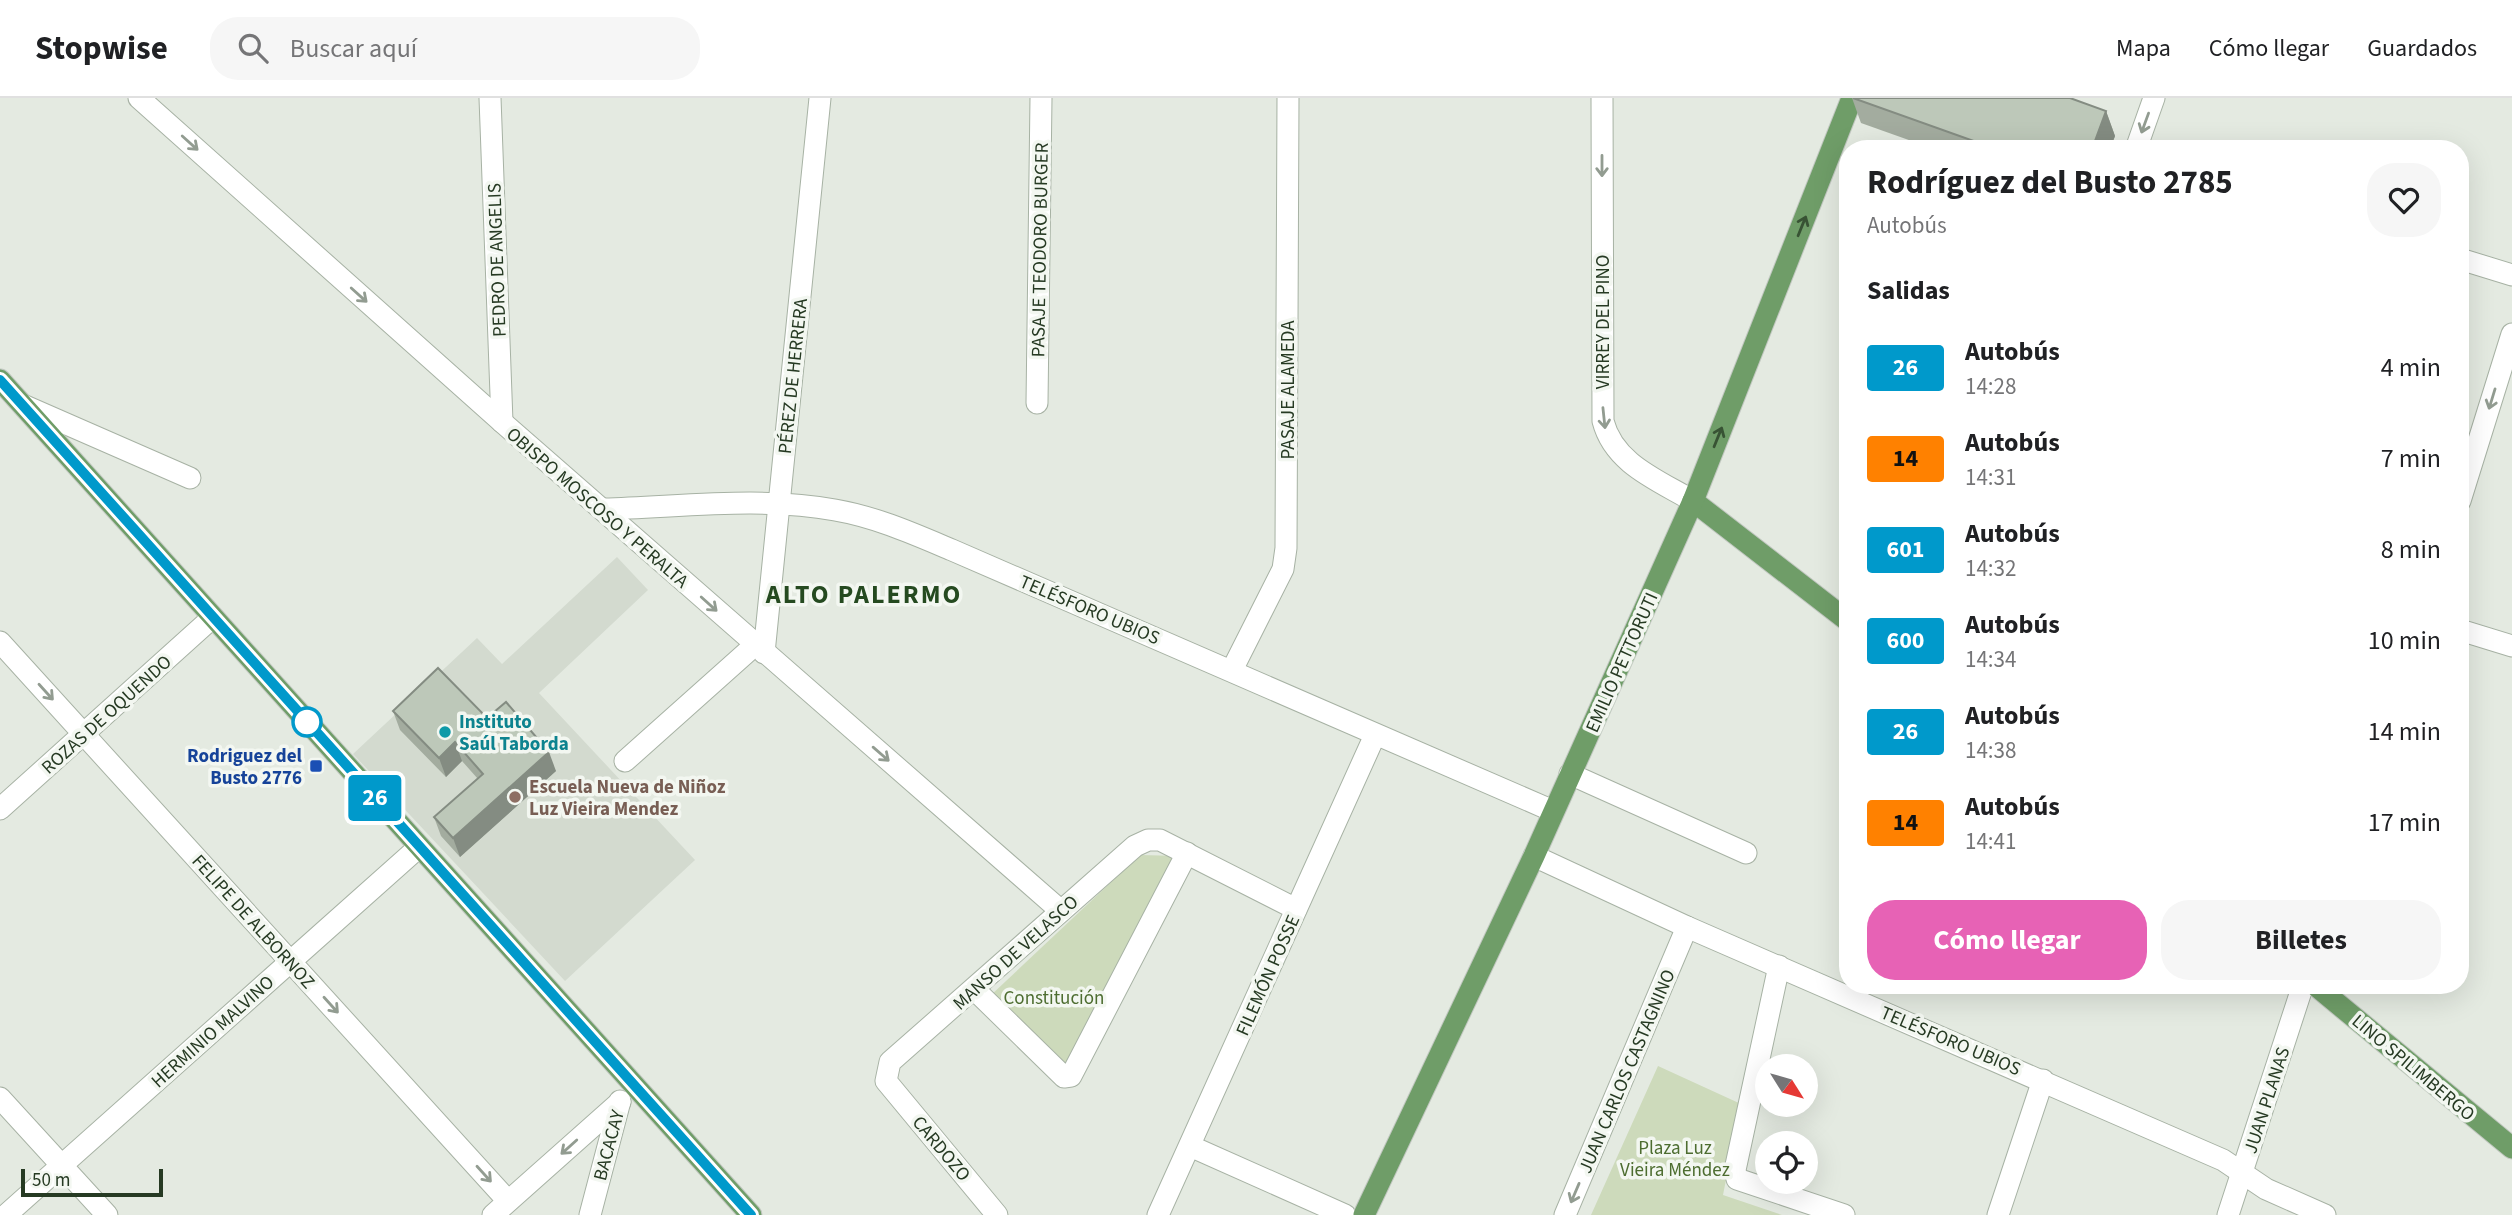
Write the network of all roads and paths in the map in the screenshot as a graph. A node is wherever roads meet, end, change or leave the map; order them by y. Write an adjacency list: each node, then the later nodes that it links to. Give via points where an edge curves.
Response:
1 (139, 98): 16 (street, OBISPO MOSCOSO Y PERALTA, one-way to 16)
2 (490, 98): 16 (street, PEDRO DE ANGELIS)
3 (820, 98): 20 (street, PÉREZ DE HERRERA)
4 (1041, 98): 14 (street, PASAJE TEODORO BURGER)
5 (1288, 98): 28 (street, PASAJE ALAMEDA, via 1286,548 1273,594)
6 (1602, 98): 19 (street, VIRREY DEL PINO, one-way to 19, via 1603,421 1616,452)
7 (1852, 98): 19 (main road, EMILIO PETTORUTI, one-way to 7)
8 (2154, 98): 9 (street, one-way to 9)
9 (2139, 140)
10 (2469, 262): 11 (street)
11 (2512, 275)
12 (2512, 334): 17 (street, one-way to 17)
13 (0, 380): 15 (main road)
14 (1037, 403)
15 (23, 405): 18 (street); 23 (main road)
16 (502, 422): 21 (street, OBISPO MOSCOSO Y PERALTA)
17 (2469, 472)
18 (190, 478)
19 (1693, 501): 22 (main road); 32 (main road, EMILIO PETTORUTI)
20 (780, 504): 21 (street, TELÉSFORO UBIOS); 27 (street, PÉREZ DE HERRERA); 28 (street, TELÉSFORO UBIOS, via 834,509 907,531)
21 (604, 509): 27 (street, OBISPO MOSCOSO Y PERALTA, one-way to 27)
22 (1839, 614)
23 (212, 618): 29 (street, ROZAS DE OQUENDO); 35 (main road)
24 (2469, 633): 26 (street)
25 (0, 642): 29 (street, FELIPE DE ALBORNOZ, one-way to 29)
26 (2512, 646)
27 (760, 649): 31 (street); 40 (street, OBISPO MOSCOSO Y PERALTA, one-way to 40)
28 (1232, 670): 30 (street, TELÉSFORO UBIOS)
29 (85, 734): 33 (street, ROZAS DE OQUENDO); 42 (street, FELIPE DE ALBORNOZ)
30 (1375, 735): 34 (street, TELÉSFORO UBIOS); 39 (street, FILEMÓN POSSE)
31 (625, 761)
32 (1570, 774): 34 (main road, EMILIO PETTORUTI); 37 (street)
33 (0, 809)
34 (1553, 811): 38 (main road, EMILIO PETTORUTI)
35 (419, 846): 42 (street, HERMINIO MALVINO); 49 (main road)
36 (1187, 853): 39 (street); 40 (street, MANSO DE VELASCO, via 1160,840 1135,846); 44 (street, via 1071,1076 1064,1077)
37 (1746, 853)
38 (1534, 856): 41 (street, TELÉSFORO UBIOS); 66 (main road, EMILIO PETTORUTI)
39 (1296, 909): 54 (street, FILEMÓN POSSE)
40 (1061, 911): 44 (street, MANSO DE VELASCO)
41 (1687, 927): 43 (street, TELÉSFORO UBIOS); 67 (street, JUAN CARLOS CASTAGNINO, one-way to 67)
42 (291, 961): 56 (street, HERMINIO MALVINO); 58 (street, FELIPE DE ALBORNOZ, one-way to 58)
43 (1779, 966): 45 (street, TELÉSFORO UBIOS); 68 (street, via 1735,1170 1737,1179)
44 (974, 989): 51 (street, MANSO DE VELASCO, via 890,1062)
45 (1839, 992)
46 (1844, 994): 50 (street, TELÉSFORO UBIOS)
47 (2300, 994): 57 (street, JUAN PLANAS)
48 (2326, 994): 55 (main road, LINO SPILIMBERGO)
49 (627, 1076): 53 (street, BACACAY); 62 (main road)
50 (2043, 1080): 57 (street, TELÉSFORO UBIOS, via 2223,1160); 69 (street)
51 (886, 1081): 63 (street, CARDOZO)
52 (0, 1098): 56 (street)
53 (620, 1102): 58 (street, one-way to 58); 61 (street, BACACAY)
54 (1190, 1146): 64 (street, FILEMÓN POSSE); 65 (street)
55 (2512, 1148)
56 (62, 1165): 59 (street, HERMINIO MALVINO); 60 (street)
57 (2242, 1174): 70 (street, JUAN PLANAS); 71 (street, TELÉSFORO UBIOS)
58 (501, 1208)
59 (6, 1215)
60 (107, 1215)
61 (590, 1215)
62 (751, 1215)
63 (998, 1215)
64 (1158, 1215)
65 (1345, 1215)
66 (1364, 1215)
67 (1565, 1215)
68 (1843, 1215)
69 (1998, 1215)
70 (2228, 1215)
71 (2325, 1215)

